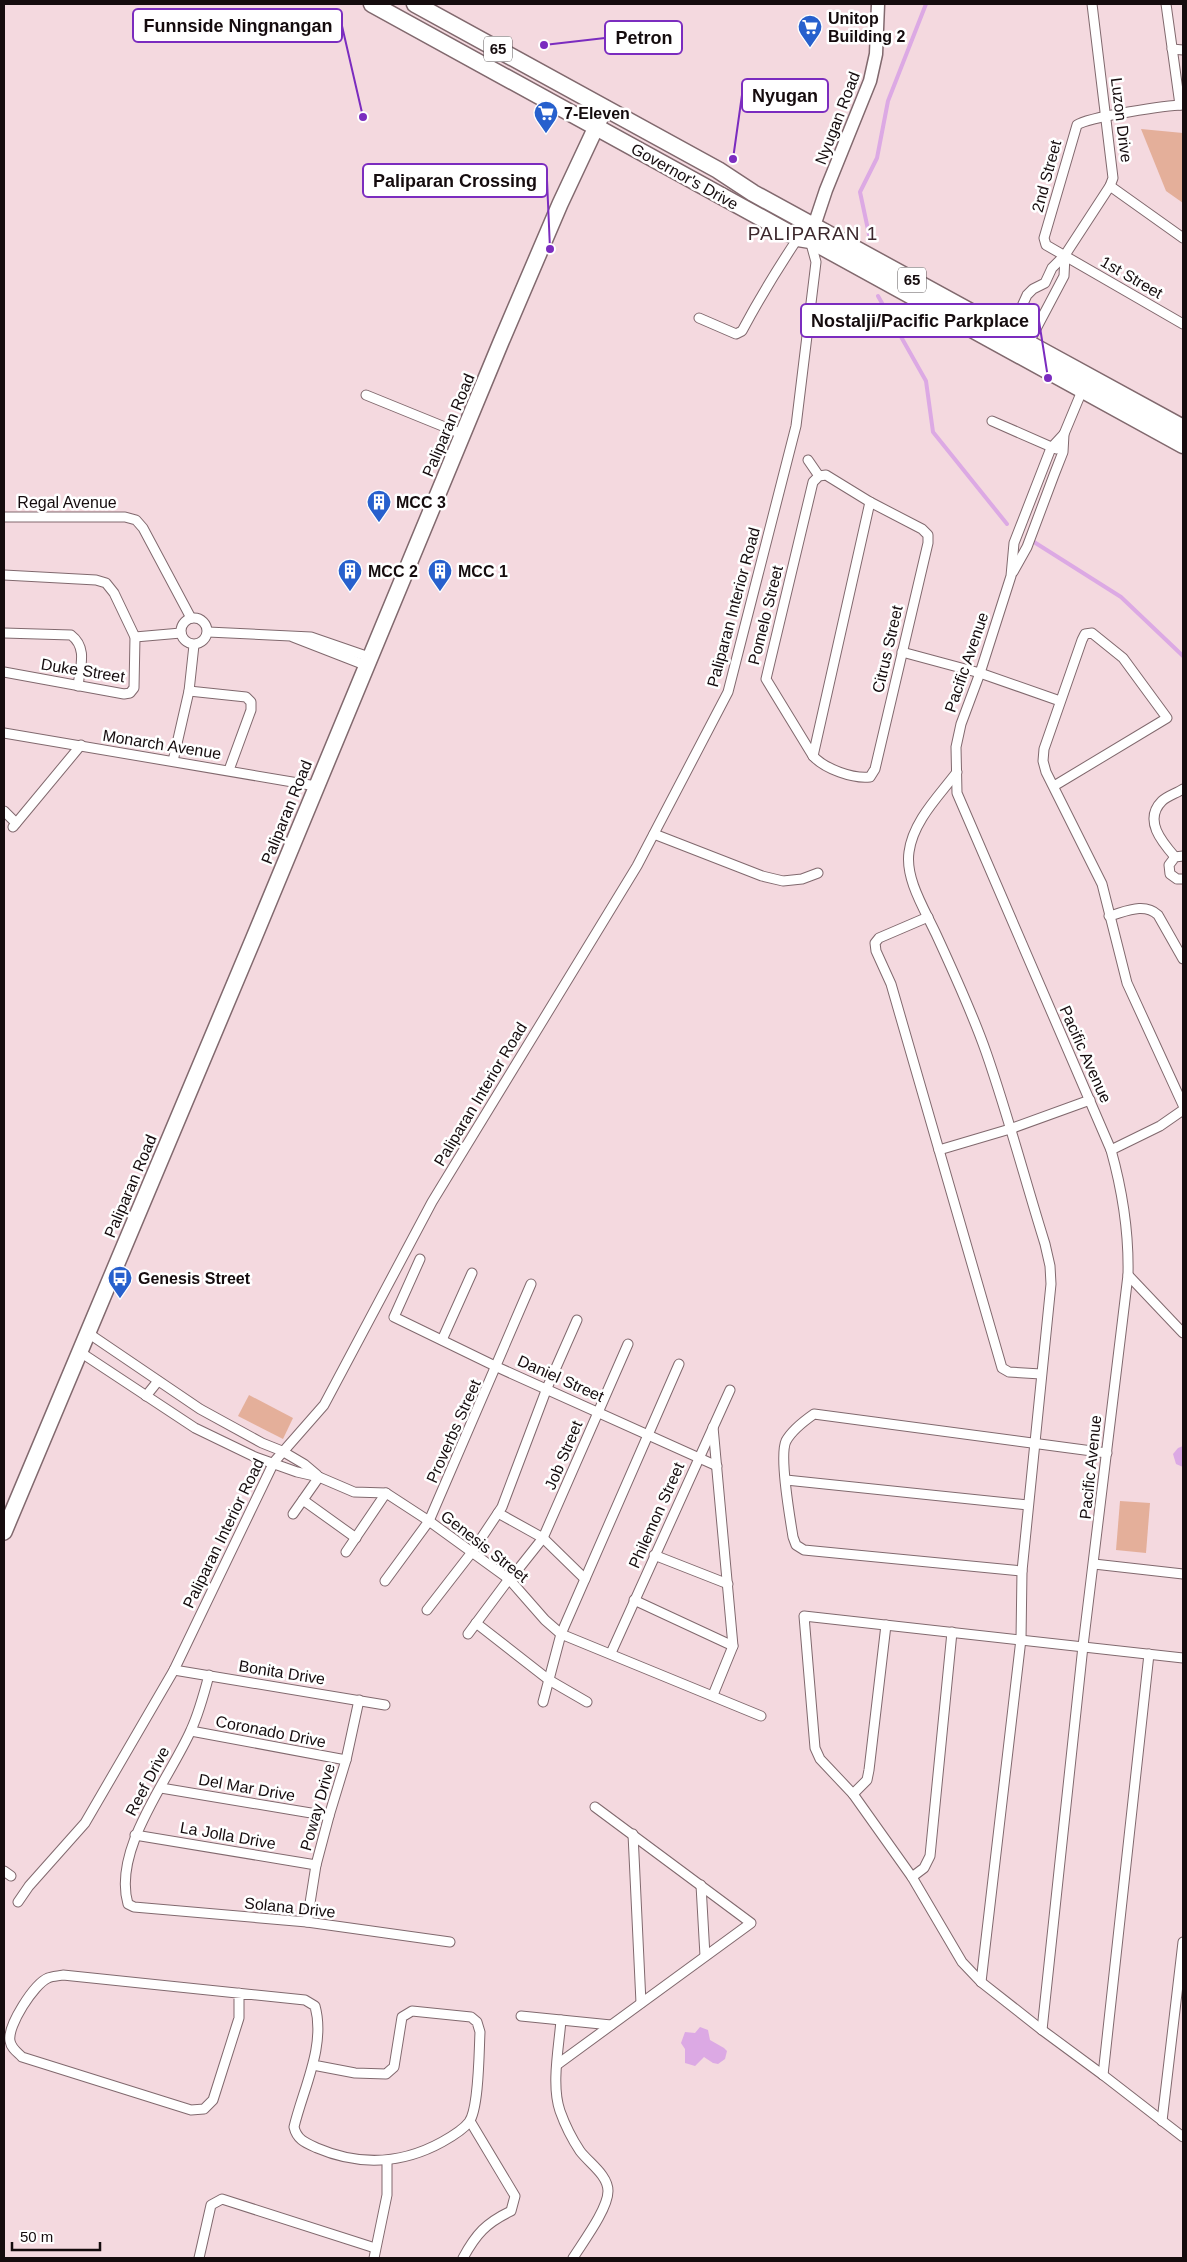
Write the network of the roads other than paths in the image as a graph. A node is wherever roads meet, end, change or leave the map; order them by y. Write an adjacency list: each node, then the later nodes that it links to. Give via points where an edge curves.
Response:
1 (372, 4): 11 (highway, Governor's Drive / 65)
2 (415, 4): 9 (highway, Governor's Drive / 65)
3 (878, 4): 13 (main road, Nyugan Road, via 876,54 870,81)
4 (1092, 4): 10 (street, Luzon Drive)
5 (1166, 4): 6 (street)
6 (1172, 48): 7 (street); 8 (street)
7 (1183, 50)
8 (1182, 105): 10 (street, 2nd Street)
9 (605, 108): 11 (main road, Paliparan Road); 13 (highway, Governor's Drive / 65, via 718,170)
10 (1106, 117): 12 (street, Luzon Drive, via 1113,170); 15 (street, 2nd Street, via 1083,121 1074,130 1044,238 1046,245)
11 (595, 126): 13 (highway, Governor's Drive / 65); 24 (main road, Paliparan Road)
12 (1110, 186): 14 (street); 15 (street, Luzon Drive)
13 (807, 235): 16 (street, via 766,287 742,331 736,334); 18 (highway, Governor's Drive / 65); 63 (street, Paliparan Interior Road, via 816,262 796,426 728,692)
14 (1183, 238)
15 (1065, 255): 17 (street, 1st Street); 18 (street, Luzon Drive, via 1052,268 1045,283 1027,295); 19 (street, via 1064,276)
16 (699, 318)
17 (1183, 324)
18 (1006, 340): 19 (highway, Governor's Drive / 65)
19 (1025, 350): 20 (highway, Governor's Drive / 65)
20 (1085, 383): 23 (highway, Governor's Drive / 65); 25 (street, Pacific Avenue); 26 (highway, Governor's Drive / 65)
21 (366, 395): 24 (street)
22 (992, 421): 27 (street)
23 (1183, 428)
24 (462, 434): 46 (main road, Paliparan Road)
25 (1064, 434): 27 (street, Pacific Avenue); 28 (street, Pacific Avenue)
26 (1183, 445)
27 (1051, 448): 28 (street); 30 (street, Pacific Avenue)
28 (1062, 452): 31 (street, Pacific Avenue)
29 (808, 460): 32 (street)
30 (1042, 470): 31 (street); 35 (street, Pacific Avenue)
31 (1054, 475): 36 (street, Pacific Avenue)
32 (822, 476): 33 (street); 54 (street, Pomelo Street, via 813,482 766,679)
33 (870, 502): 45 (street, Citrus Street, via 928,535); 54 (street)
34 (4, 517): 39 (street, Regal Avenue, via 125,517 136,520)
35 (1021, 525): 36 (street); 38 (street, Pacific Avenue, via 1014,543)
36 (1033, 530): 38 (street, Pacific Avenue)
37 (4, 575): 43 (street, via 106,583)
38 (1011, 576): 48 (street, Pacific Avenue)
39 (191, 618): 40 (street, via 205,623); 42 (street)
40 (208, 632): 44 (street, via 205,640); 46 (street, via 311,637)
41 (4, 633): 49 (street, via 72,635 82,648)
42 (181, 633): 43 (street); 44 (street, via 184,640)
43 (135, 637): 49 (street, Duke Street, via 134,688 130,693)
44 (194, 644): 50 (street)
45 (902, 652): 48 (street); 58 (street, Citrus Street, via 875,769)
46 (367, 661): 59 (main road, Paliparan Road)
47 (4, 672): 49 (street, Duke Street)
48 (980, 673): 51 (street); 57 (street, Pacific Avenue, via 960,724 956,747)
49 (78, 686)
50 (189, 690): 55 (street); 56 (street, via 246,697 251,702)
51 (1060, 701): 60 (street, via 1043,761); 60 (street, via 1082,640 1085,634 1092,633 1123,658 1167,718)
52 (4, 733): 53 (street, Monarch Avenue)
53 (81, 745): 55 (street, Monarch Avenue); 62 (street, via 15,825)
54 (813, 756): 58 (street, Pomelo Street, via 821,764 862,778)
55 (173, 761): 56 (street, Monarch Avenue)
56 (229, 770): 59 (street, Monarch Avenue)
57 (957, 772): 68 (street, via 921,820 909,853 910,871); 70 (street, Pacific Avenue, via 957,793 964,811)
58 (870, 777)
59 (316, 786): 81 (main road, Paliparan Road)
60 (1054, 786): 67 (street, via 1102,884)
61 (1183, 789): 64 (street, via 1162,801 1155,811 1154,824 1158,837)
62 (4, 811)
63 (654, 834): 65 (street, via 762,876 783,881); 97 (street, Paliparan Interior Road, via 432,1202 324,1405)
64 (1179, 857): 66 (street, via 1169,864 1170,874 1177,879)
65 (818, 874)
66 (1183, 878)
67 (1109, 916): 69 (street, via 1144,908 1152,910); 71 (street, via 1127,983)
68 (928, 917): 73 (street, via 986,1052); 74 (street, via 879,938 875,943 891,984)
69 (1183, 959)
70 (1090, 1100): 73 (street); 75 (street, Pacific Avenue)
71 (1183, 1105)
72 (1183, 1110): 75 (street, via 1160,1126)
73 (1010, 1129): 74 (street); 88 (street, via 1050,1266)
74 (939, 1150): 88 (street, via 1002,1368 1008,1372)
75 (1111, 1150): 78 (street, Pacific Avenue, via 1128,1234)
76 (420, 1259): 83 (street, Daniel Street, via 394,1317)
77 (472, 1273): 83 (street)
78 (1128, 1275): 82 (street); 98 (street, Pacific Avenue)
79 (531, 1284): 87 (street, Proverbs Street)
80 (577, 1320): 90 (street)
81 (88, 1332): 85 (main road, Paliparan Road); 89 (street)
82 (1183, 1333)
83 (442, 1340): 87 (street, Daniel Street)
84 (628, 1344): 93 (street, Job Street)
85 (80, 1352): 92 (street); 110 (main road, Paliparan Road)
86 (679, 1364): 95 (street)
87 (497, 1367): 90 (street, Daniel Street); 109 (street, Proverbs Street)
88 (1041, 1374): 96 (street)
89 (158, 1381): 92 (street); 97 (street, via 200,1410)
90 (547, 1388): 93 (street, Daniel Street); 107 (street)
91 (730, 1390): 94 (street, Philemon Street)
92 (146, 1396): 100 (street, via 194,1428)
93 (598, 1411): 95 (street, Daniel Street); 112 (street, Job Street)
94 (713, 1426): 99 (street, Philemon Street); 101 (street)
95 (648, 1434): 99 (street, Daniel Street); 121 (street)
96 (1036, 1443): 98 (street); 103 (street, via 814,1414 786,1442 783,1457); 106 (street)
97 (282, 1452): 100 (street, Paliparan Interior Road); 102 (street)
98 (1107, 1453): 116 (street, Pacific Avenue)
99 (699, 1457): 101 (street, Daniel Street); 115 (street, Philemon Street)
100 (274, 1462): 102 (street, via 297,1472); 137 (street, Paliparan Interior Road)
101 (717, 1466): 123 (street)
102 (319, 1476): 104 (street, via 354,1492); 105 (street)
103 (786, 1480): 106 (street); 117 (street, via 793,1537 796,1545 804,1550)
104 (386, 1493): 109 (street, Genesis Street); 111 (street)
105 (303, 1500): 108 (street); 111 (street)
106 (1028, 1505): 117 (street)
107 (498, 1513): 112 (street); 114 (street)
108 (293, 1514)
109 (429, 1521): 114 (street, Genesis Street); 122 (street, Proverbs Street)
110 (4, 1532)
111 (356, 1538): 113 (street)
112 (543, 1538): 118 (street, Job Street); 121 (street)
113 (346, 1552)
114 (472, 1552): 120 (street, Genesis Street); 125 (street)
115 (654, 1555): 123 (street); 124 (street, Philemon Street)
116 (1094, 1564): 119 (street); 133 (street, Pacific Avenue)
117 (1022, 1571): 131 (street)
118 (516, 1572)
119 (1183, 1574)
120 (509, 1579): 126 (street); 130 (street, Genesis Street, via 545,1620)
121 (585, 1579): 130 (street)
122 (386, 1580)
123 (728, 1584): 132 (street)
124 (634, 1600): 132 (street); 134 (street, Philemon Street)
125 (427, 1610)
126 (476, 1623): 129 (street); 139 (street)
127 (886, 1625): 128 (street); 149 (street, via 869,1770 867,1780); 149 (street, via 804,1616 815,1748 823,1764)
128 (952, 1632): 131 (street); 155 (street, via 930,1856 924,1868)
129 (468, 1634)
130 (562, 1634): 134 (street, Genesis Street); 139 (street)
131 (1021, 1640): 133 (street); 163 (street)
132 (733, 1646): 140 (street)
133 (1083, 1646): 135 (street); 169 (street, Pacific Avenue)
134 (611, 1654): 140 (street, Genesis Street)
135 (1149, 1654): 136 (street); 172 (street)
136 (1183, 1658)
137 (174, 1670): 138 (street, Bonita Drive); 157 (street, Paliparan Interior Road, via 85,1823 28,1886)
138 (209, 1676): 141 (street, Bonita Drive); 146 (street, Reef Drive)
139 (549, 1680): 142 (street); 143 (street)
140 (713, 1695): 145 (street, Genesis Street)
141 (359, 1700): 144 (street, Bonita Drive); 147 (street, Poway Drive)
142 (544, 1702)
143 (587, 1702)
144 (385, 1705)
145 (761, 1716)
146 (191, 1730): 147 (street, Coronado Drive); 148 (street, Reef Drive)
147 (346, 1760): 151 (street, Poway Drive)
148 (161, 1788): 151 (street, Del Mar Drive); 153 (street, Reef Drive)
149 (853, 1794): 155 (street)
150 (595, 1807): 152 (street)
151 (328, 1816): 154 (street, Poway Drive)
152 (632, 1834): 156 (street); 165 (street)
153 (135, 1835): 154 (street, La Jolla Drive); 158 (street, Reef Drive, via 127,1871)
154 (316, 1865): 159 (street, Poway Drive)
155 (912, 1877): 163 (street, via 962,1962)
156 (701, 1885): 162 (street); 162 (street, via 751,1923)
157 (18, 1902)
158 (128, 1904): 159 (street, Solana Drive)
159 (307, 1922): 160 (street, Solana Drive)
160 (450, 1942)
161 (1183, 1942): 173 (street)
162 (705, 1956): 165 (street)
163 (981, 1982): 169 (street)
164 (239, 1994): 164 (street, via 63,1975 48,1977 23,2005 10,2040 22,2057 191,2110 204,2109 213,2100 239,2018); 171 (street, via 305,2000 315,2006 319,2019)
165 (641, 2003): 168 (street)
166 (521, 2016): 167 (street)
167 (561, 2020): 168 (street); 170 (street)
168 (611, 2025): 170 (street)
169 (1042, 2030): 172 (street)
170 (558, 2064): 181 (street, via 556,2089 565,2125 581,2152 603,2177 608,2189 607,2200)
171 (313, 2065): 174 (street, via 355,2073 386,2074 394,2067 402,2017 412,2011 471,2016 480,2032 477,2101); 176 (street, via 294,2127 296,2135 330,2154)
172 (1103, 2075): 173 (street)
173 (1162, 2120): 175 (street)
174 (470, 2121): 176 (street, via 452,2137 427,2150); 180 (street, via 515,2196 511,2211 484,2226)
175 (1183, 2137)
176 (387, 2161): 177 (street, via 388,2195)
177 (375, 2248): 178 (street, via 222,2199 211,2206); 179 (street)
178 (199, 2258)
179 (374, 2258)
180 (463, 2258)
181 (574, 2258)

